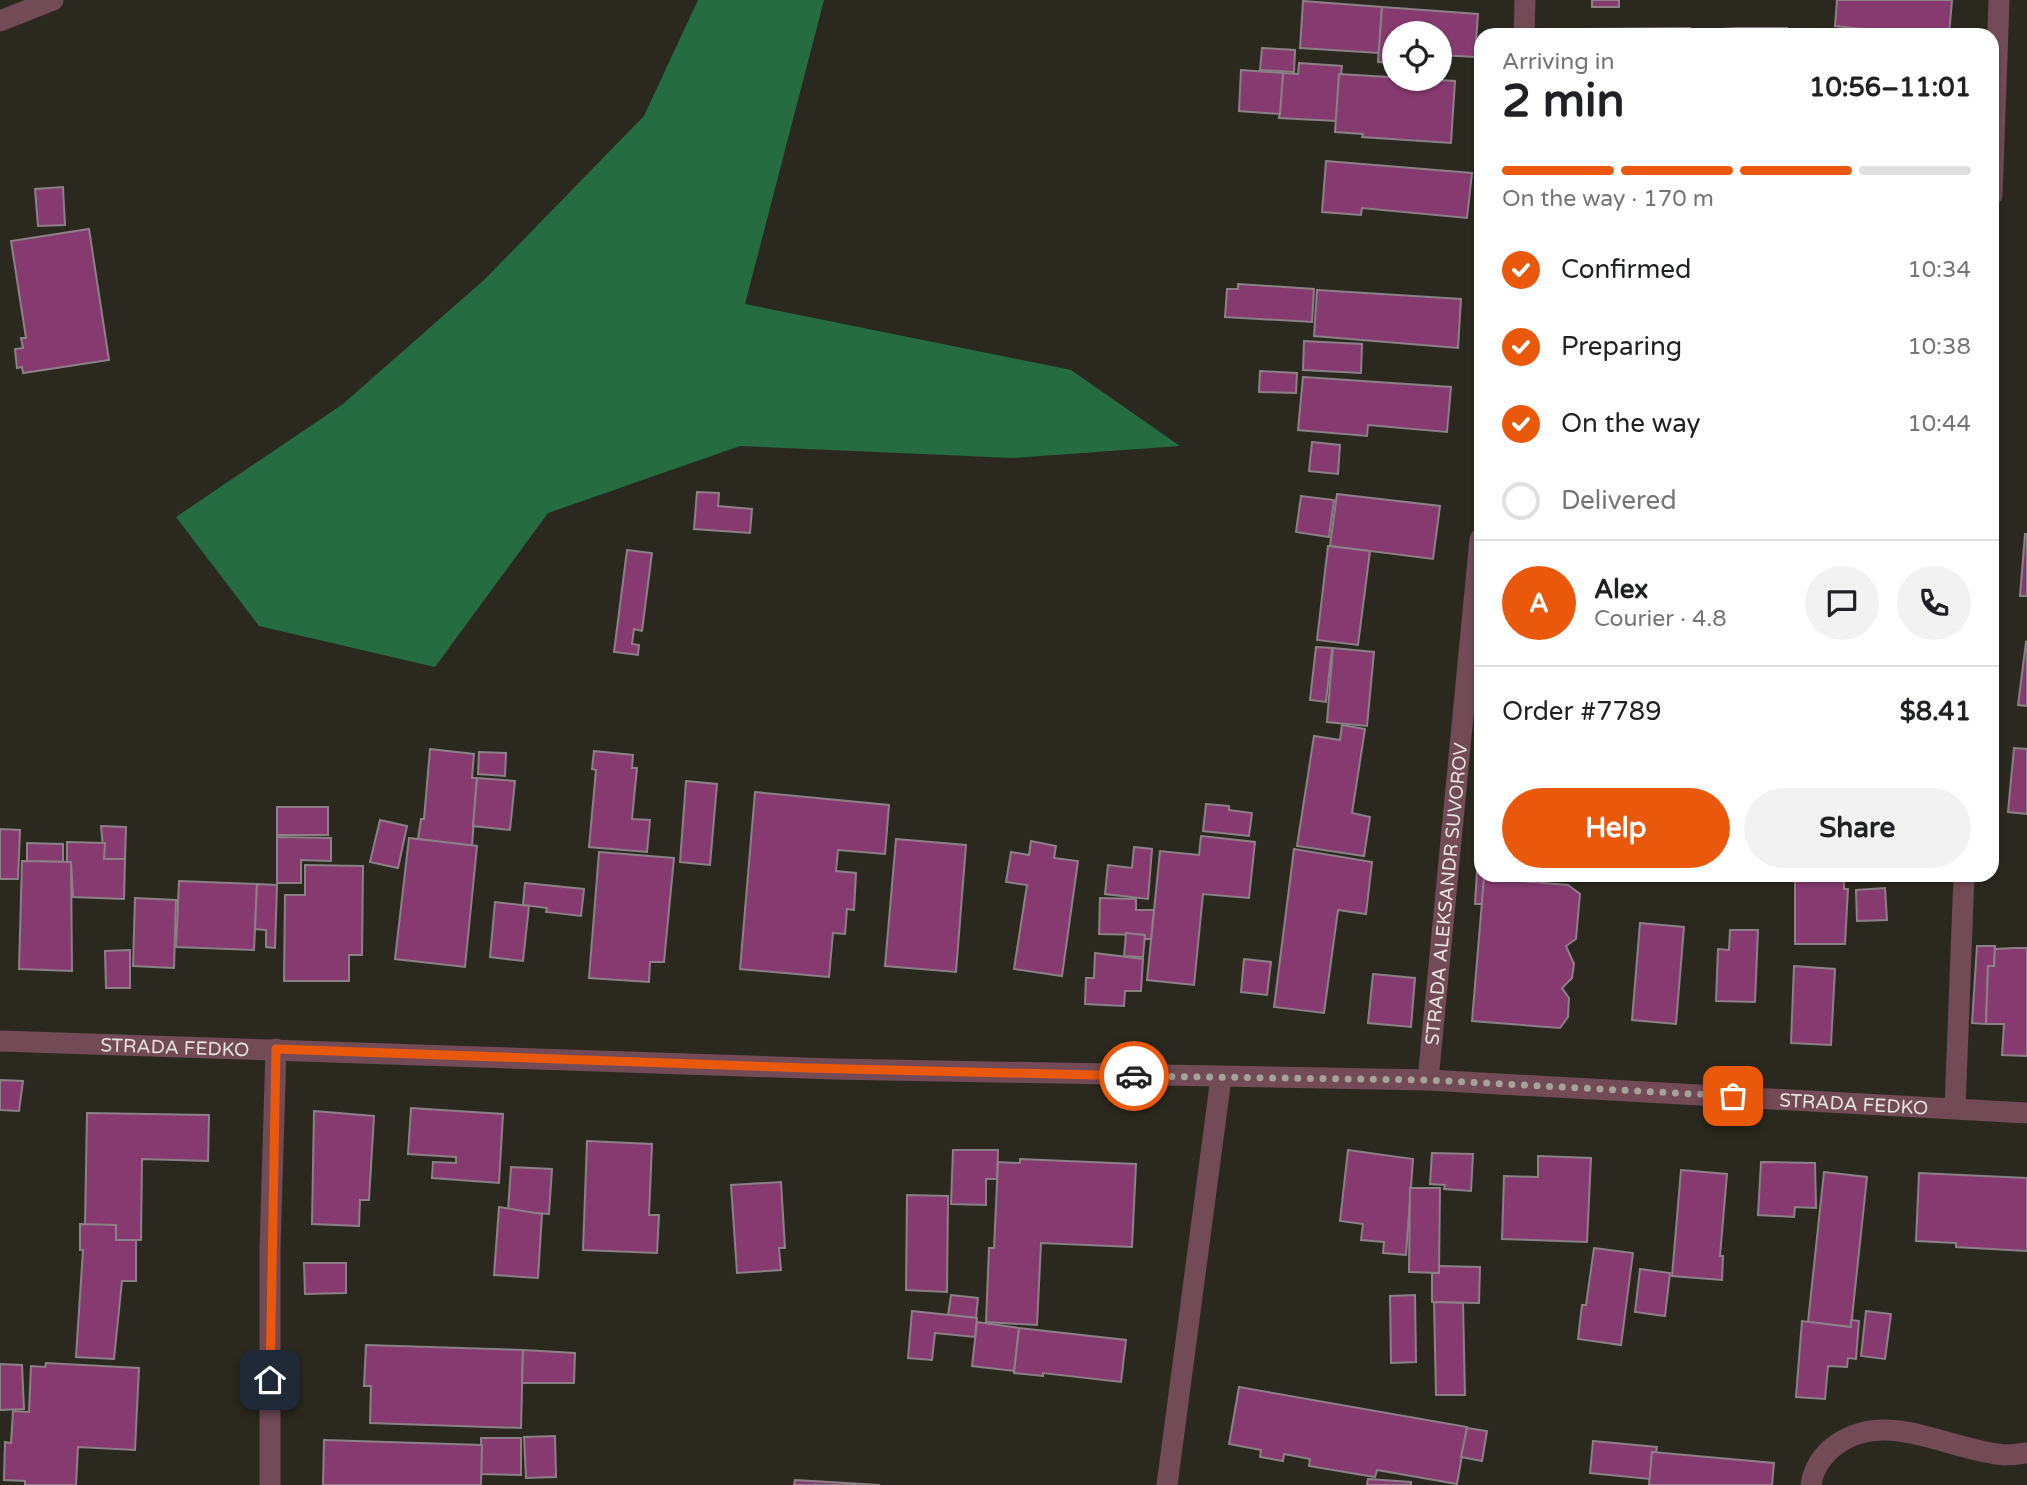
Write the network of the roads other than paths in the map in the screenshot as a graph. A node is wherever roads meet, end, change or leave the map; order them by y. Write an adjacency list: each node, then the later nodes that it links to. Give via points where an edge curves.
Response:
1 (53, 0): 4 (street)
2 (1525, 0): 5 (street)
3 (1999, 0): 6 (street)
4 (0, 21)
5 (1524, 28)
6 (1998, 28)
7 (1474, 601): 12 (street, STRADA ALEKSANDR SUVOROV)
8 (1964, 882): 13 (street)
9 (0, 1041): 10 (street, STRADA FEDKO)
10 (276, 1049): 11 (street, STRADA FEDKO); 16 (street)
11 (1221, 1078): 12 (street, STRADA FEDKO); 17 (street)
12 (1428, 1080): 13 (street, STRADA FEDKO)
13 (1955, 1108): 14 (street, STRADA FEDKO)
14 (2027, 1113)
15 (2027, 1454): 18 (street, via 2005,1455 1910,1433 1875,1430 1850,1434 1828,1451 1813,1473)
16 (270, 1485)
17 (1167, 1485)
18 (1811, 1485)

